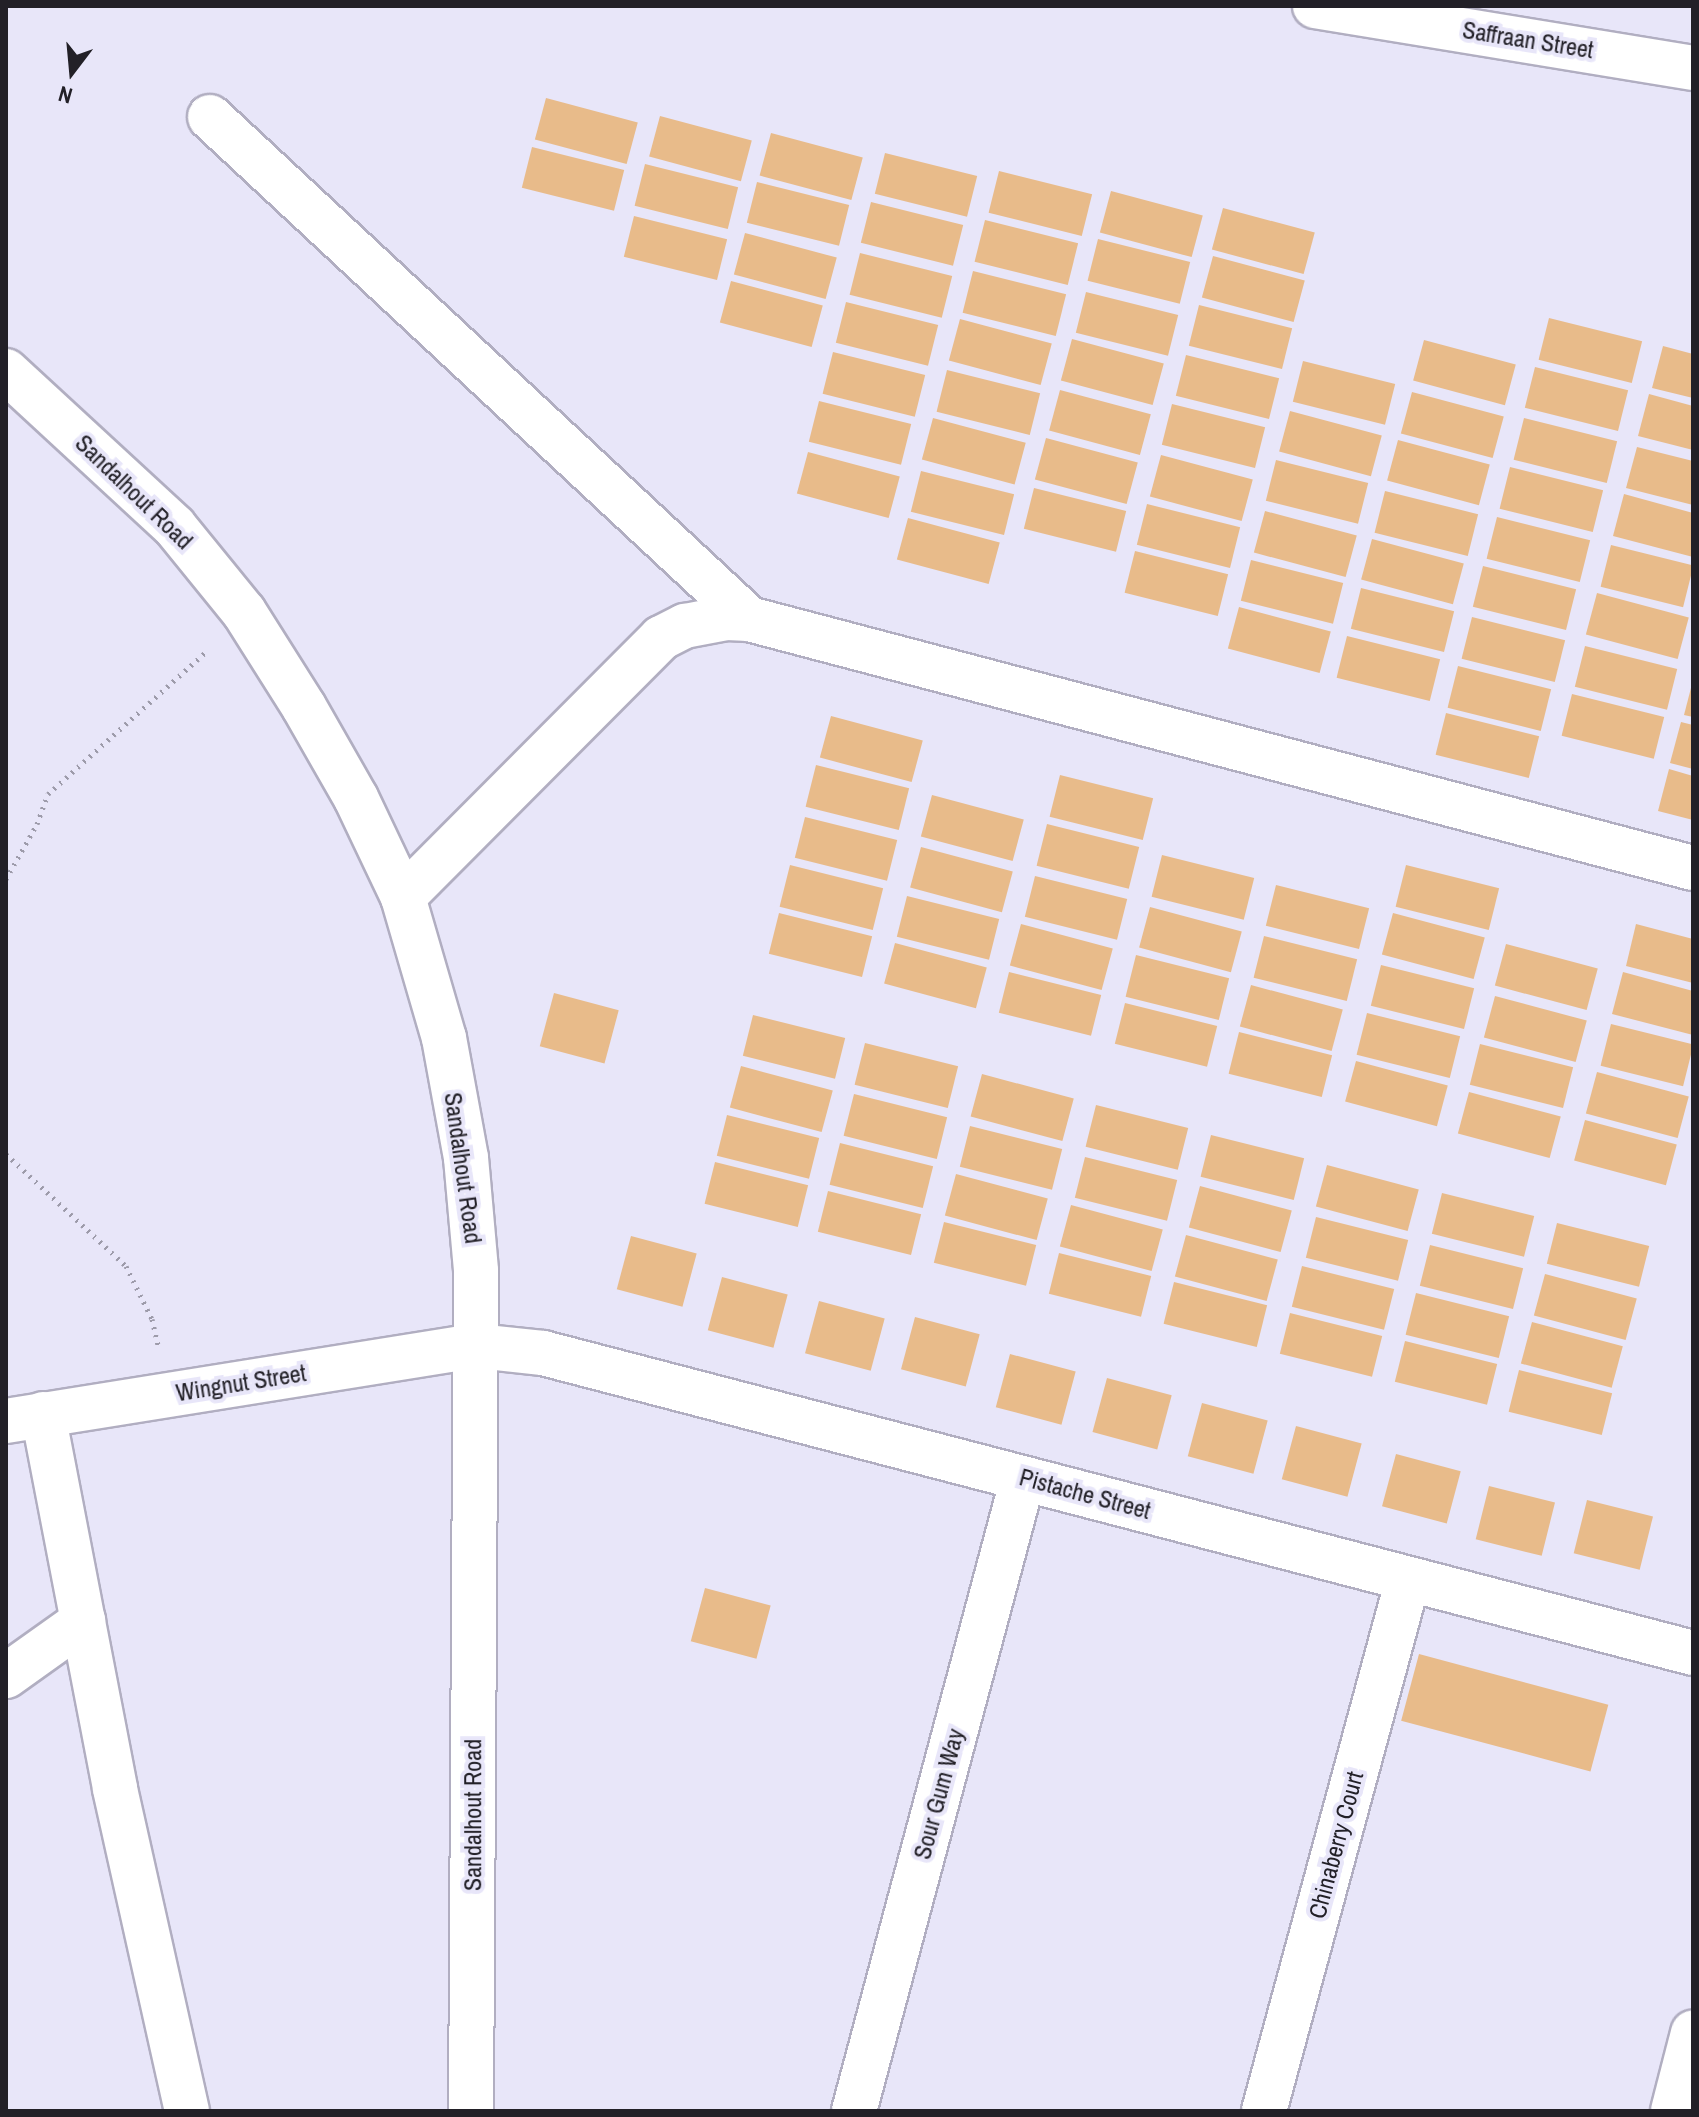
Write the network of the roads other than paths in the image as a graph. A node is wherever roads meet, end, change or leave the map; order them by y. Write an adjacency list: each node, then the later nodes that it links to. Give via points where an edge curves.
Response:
1 (1315, 6): 2 (street, Saffraan Street)
2 (1514, 21): 3 (street, Saffraan Street)
3 (1693, 68)
4 (210, 117): 6 (street)
5 (6, 371): 8 (street, Sandalhout Road, via 174,526 244,612 341,772)
6 (749, 619): 7 (street); 8 (street, via 705,620 661,638)
7 (1693, 868)
8 (403, 897): 9 (street, Sandalhout Road, via 444,1038 466,1158)
9 (476, 1346): 10 (street, Wingnut Street); 11 (street, Pistache Street, via 543,1353); 18 (street, Sandalhout Road)
10 (25, 1418): 13 (street)
11 (1023, 1478): 12 (street, Pistache Street); 19 (street, Sour Gum Way)
12 (1408, 1579): 14 (street, Pistache Street); 20 (street, Chinaberry Court)
13 (83, 1621): 15 (street); 17 (street)
14 (1693, 1653)
15 (6, 1676)
16 (1693, 2033): 21 (street)
17 (187, 2111)
18 (471, 2111)
19 (854, 2111)
20 (1264, 2111)
21 (1673, 2111)

